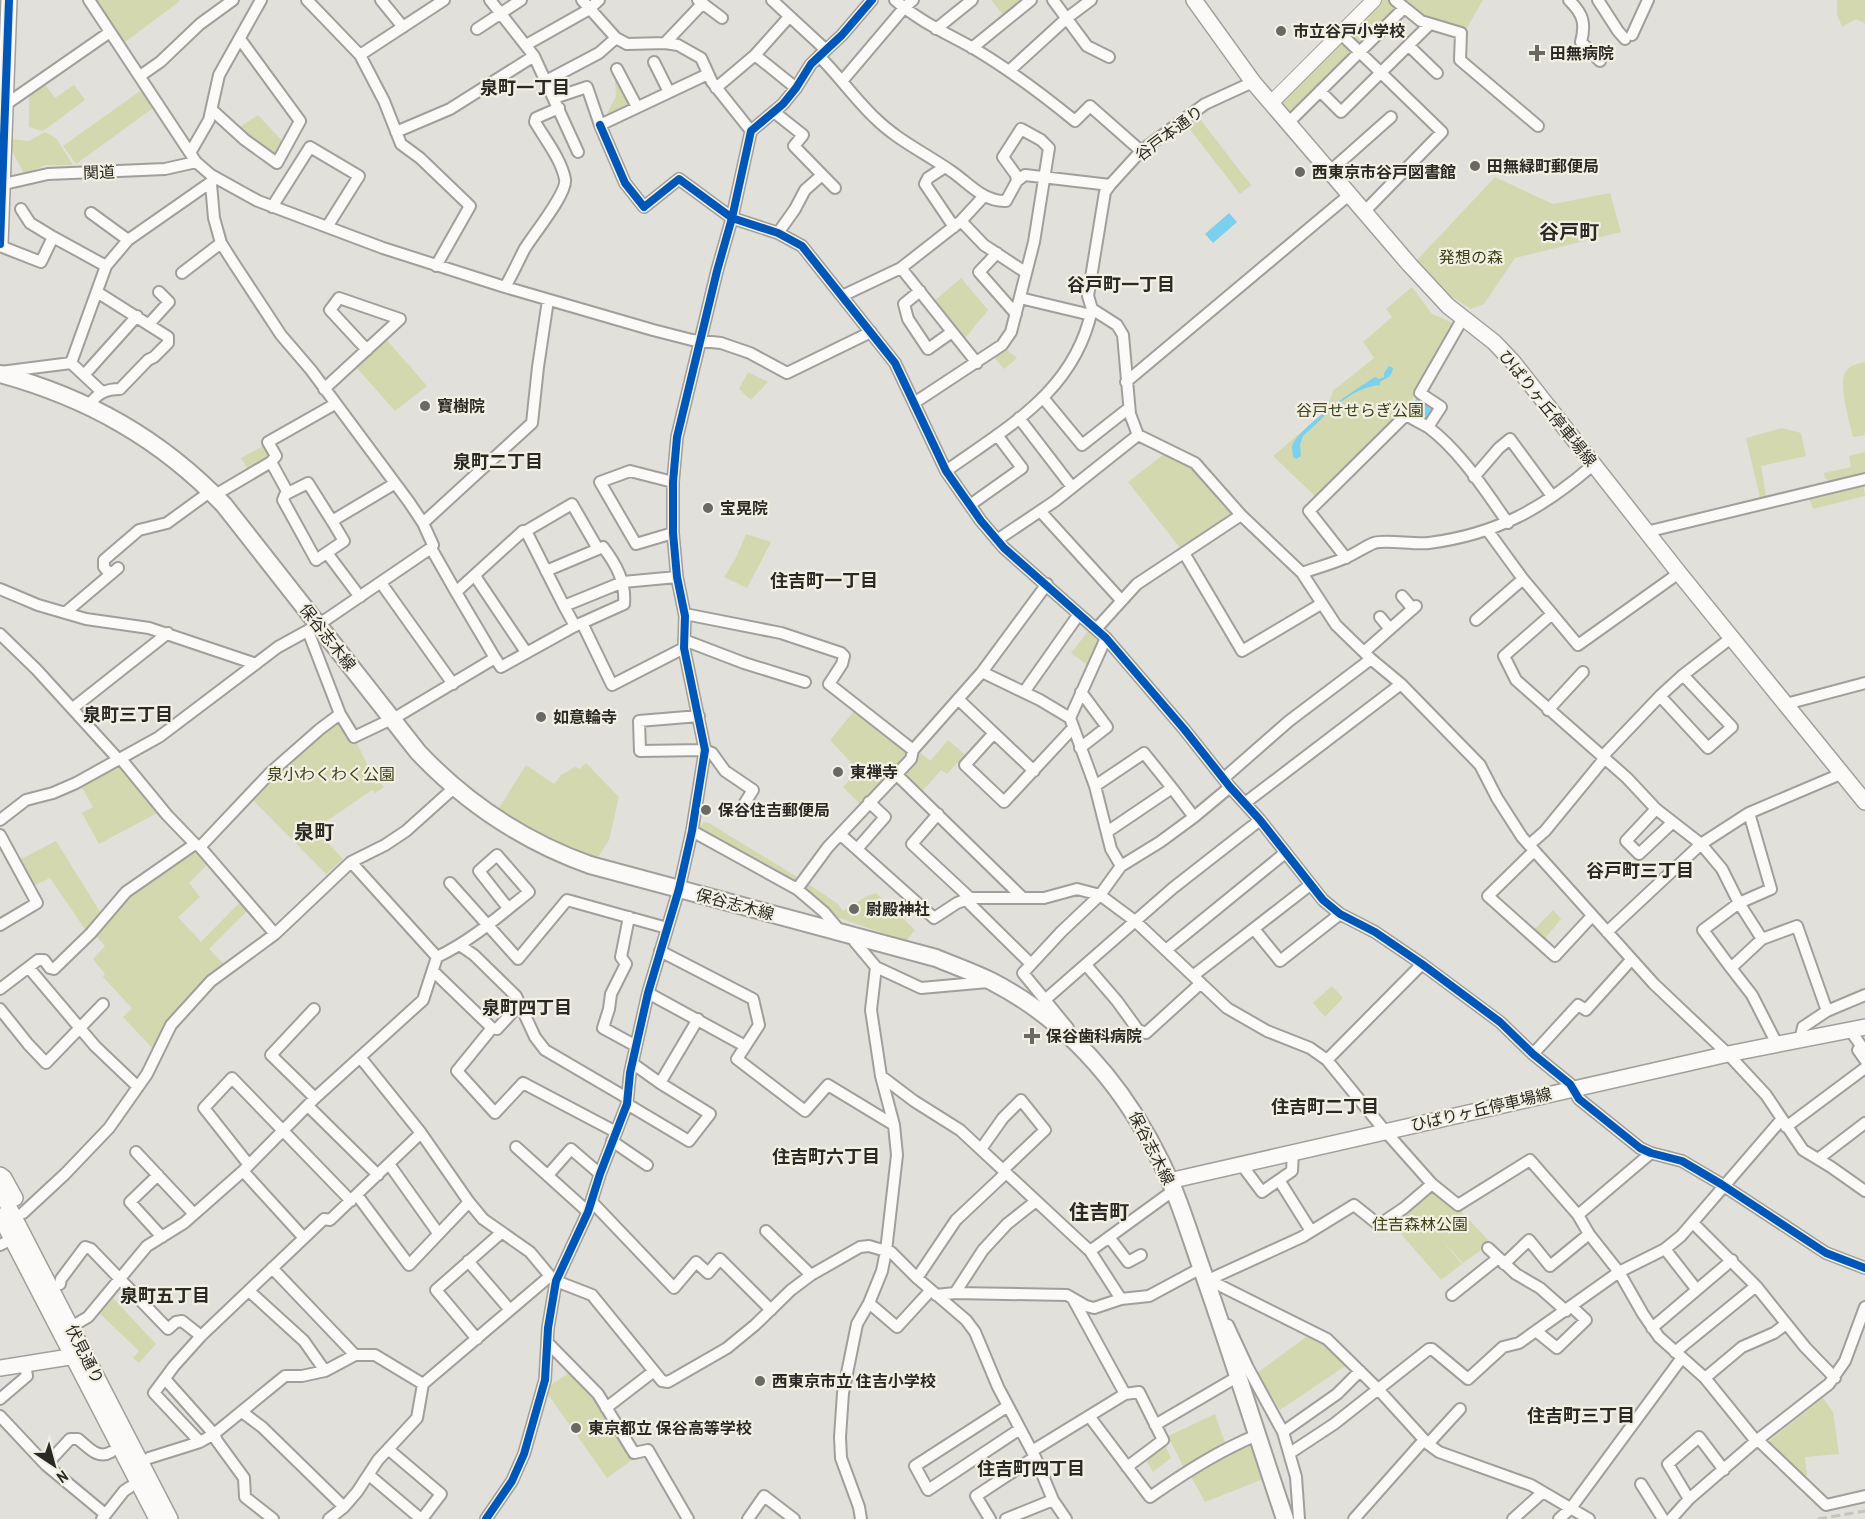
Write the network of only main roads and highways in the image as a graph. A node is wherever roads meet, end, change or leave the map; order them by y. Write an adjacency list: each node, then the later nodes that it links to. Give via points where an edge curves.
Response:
1 (9, 0): 3 (main road)
2 (1194, 0): 6 (main road, ひばりヶ丘停車場線, via 1252,82 1425,283 1504,352)
3 (1, 185): 4 (main road)
4 (0, 245)
5 (0, 373): 9 (main road, 保谷志木線, via 89,405 116,420 157,446 213,493 313,628 418,752 496,819 549,849 590,866 936,958 991,981 1041,1014 1082,1048 1133,1110)
6 (1865, 802)
7 (1857, 1029): 9 (main road, ひばりヶ丘停車場線, via 1385,1131 1241,1164)
8 (0, 1175): 13 (main road, via 23,1213)
9 (1171, 1185): 22 (main road, 保谷志木線)
10 (0, 1190): 13 (main road, 伏見通り)
11 (0, 1216): 12 (main road, 伏見通り)
12 (6, 1242): 14 (main road, 伏見通り)
13 (58, 1291): 14 (main road, 伏見通り)
14 (79, 1355): 15 (main road); 16 (main road, 伏見通り); 17 (main road, 伏見通り)
15 (0, 1368)
16 (104, 1390): 18 (main road, 伏見通り); 18 (main road, via 116,1395 148,1458 160,1482)
17 (113, 1445): 19 (main road); 20 (main road, 伏見通り)
18 (154, 1489): 21 (main road, 伏見通り)
19 (146, 1519)
20 (157, 1519)
21 (170, 1519)
22 (1286, 1519)

